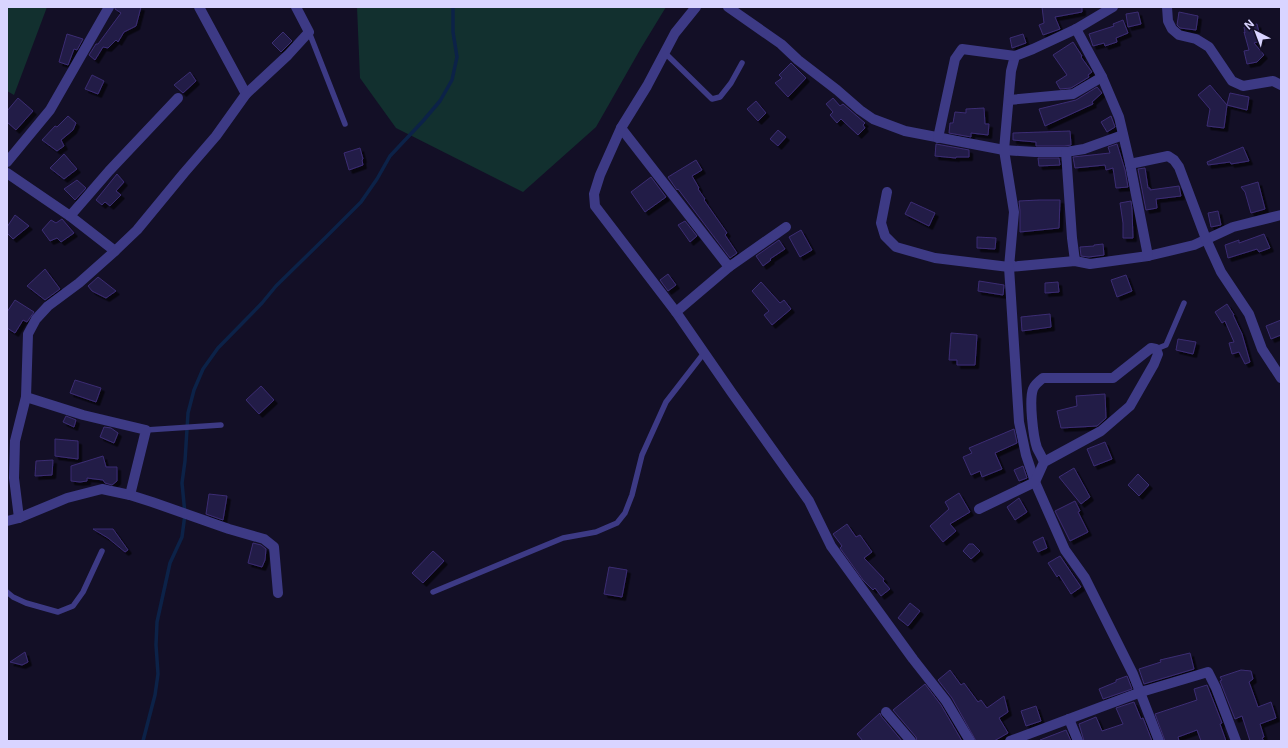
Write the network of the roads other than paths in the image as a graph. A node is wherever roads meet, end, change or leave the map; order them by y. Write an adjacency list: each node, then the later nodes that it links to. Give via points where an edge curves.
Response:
1 (109, 7): 25 (street, via 50,110)
2 (199, 7): 16 (street)
3 (296, 7): 10 (street)
4 (696, 7): 11 (street, via 675,33)
5 (728, 7): 22 (street, via 781,44 873,119 905,131)
6 (1113, 7): 8 (street)
7 (1167, 7): 15 (street, via 1168,21 1172,29 1179,35 1196,39 1209,48 1232,81 1243,86 1273,81)
8 (1099, 10): 9 (street)
9 (1076, 29): 12 (street); 14 (street)
10 (309, 32): 16 (street); 19 (lane)
11 (665, 52): 13 (lane, via 712,100 720,97 732,83); 20 (street)
12 (1015, 56): 18 (street); 22 (street, via 962,49 955,59)
13 (742, 63)
14 (1102, 77): 18 (street, via 1073,94); 21 (street)
15 (1281, 85)
16 (246, 94): 33 (street, via 216,136 137,230)
17 (178, 98): 30 (street)
18 (1008, 100): 23 (street)
19 (345, 124)
20 (621, 128): 36 (street); 39 (street, via 600,175 594,194 595,206)
21 (1123, 135): 24 (street, via 1084,149); 26 (street)
22 (938, 138): 23 (street)
23 (1004, 150): 24 (street); 37 (street, via 1014,212)
24 (1066, 152): 35 (street)
25 (7, 162)
26 (1130, 164): 32 (street, via 1168,156 1174,160 1179,167); 34 (street)
27 (7, 173): 30 (street)
28 (887, 192): 37 (street, via 881,223 885,236 896,247 935,258)
29 (1281, 215): 32 (street, via 1233,227)
30 (70, 216): 33 (street)
31 (786, 227): 36 (street)
32 (1206, 239): 34 (street, via 1194,245); 42 (street, via 1221,272 1249,314 1262,349)
33 (115, 251): 43 (street, via 48,306 36,319 28,334)
34 (1148, 256): 35 (street, via 1090,264)
35 (1075, 261): 37 (street)
36 (729, 267): 39 (street)
37 (1009, 267): 47 (street, via 1019,422)
38 (1184, 303): 40 (lane, via 1166,345)
39 (676, 312): 41 (street)
40 (1156, 349): 46 (street, via 1158,354 1154,364 1130,406 1101,431); 46 (street, via 1151,348 1113,378 1044,378 1038,382 1033,389 1032,416 1037,448)
41 (704, 353): 55 (lane, via 666,402 642,455 625,513 617,523 596,532 562,538); 60 (street, via 809,501 831,546 946,701)
42 (1281, 378)
43 (26, 397): 45 (street, via 83,415); 50 (street, via 15,441 14,478)
44 (221, 425): 45 (lane)
45 (146, 430): 48 (street)
46 (1044, 462): 47 (street)
47 (1035, 482): 49 (street); 56 (street, via 1065,550 1085,578)
48 (130, 495): 50 (street, via 102,489 67,498); 54 (street, via 264,539 274,547)
49 (979, 510)
50 (19, 518): 51 (street)
51 (7, 521)
52 (102, 551): 53 (lane, via 73,606 58,612 26,603)
53 (7, 592)
54 (278, 592)
55 (433, 592)
56 (1141, 692): 58 (street); 63 (street); 64 (street, via 1208,672)
57 (886, 712): 59 (street)
58 (1069, 719): 61 (street); 62 (street)
59 (911, 741)
60 (970, 741)
61 (1010, 741)
62 (1078, 741)
63 (1159, 741)
64 (1236, 741)

